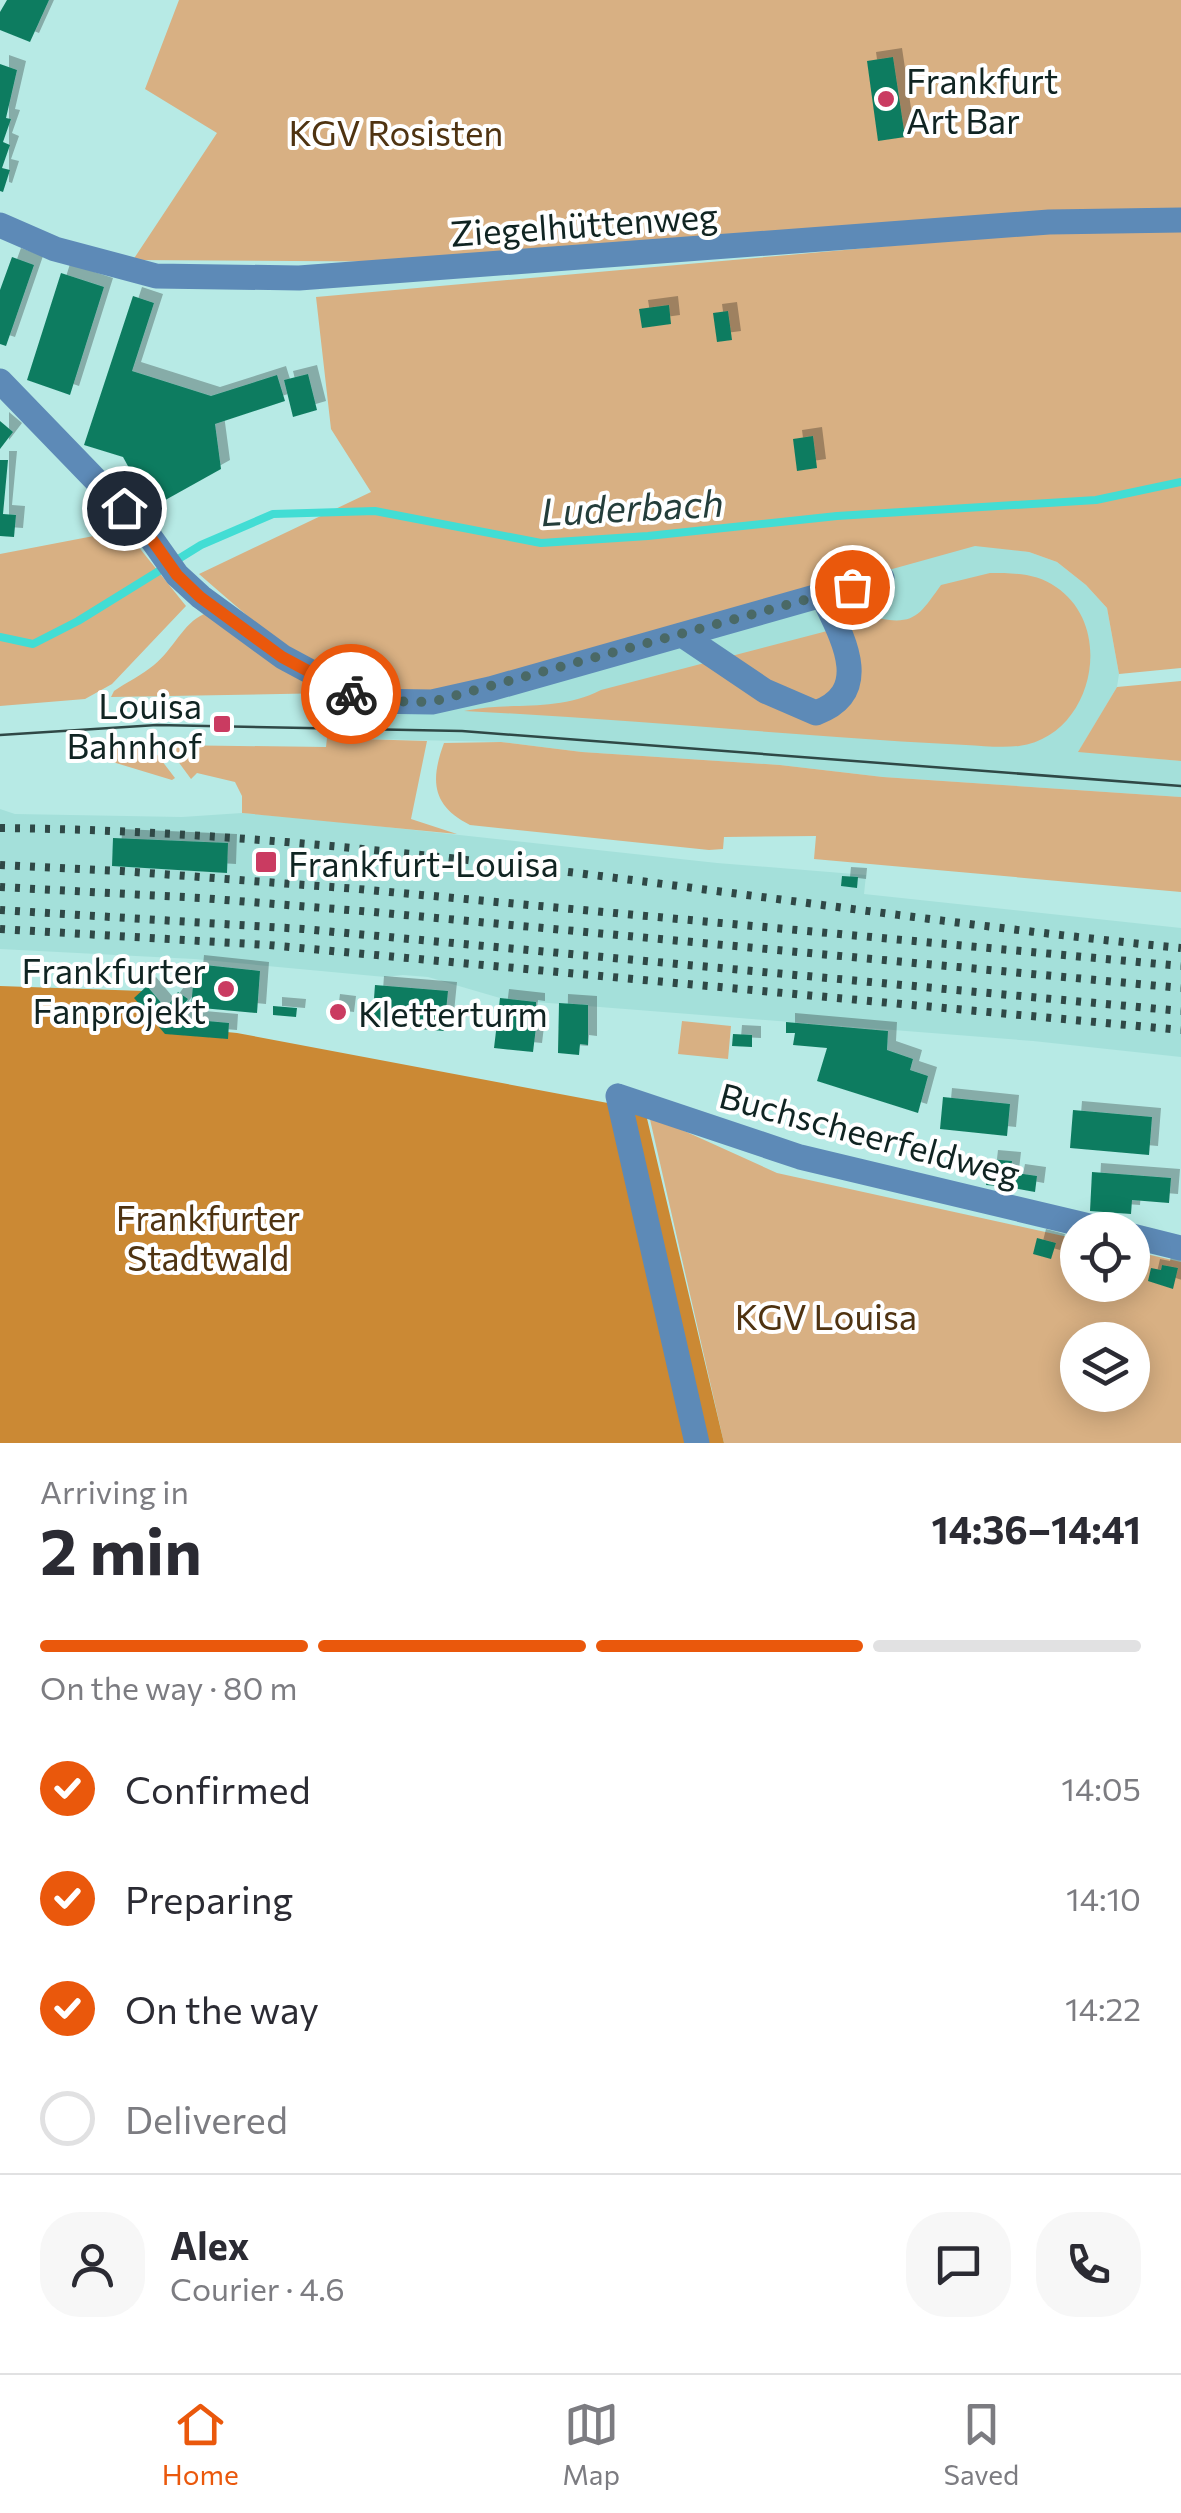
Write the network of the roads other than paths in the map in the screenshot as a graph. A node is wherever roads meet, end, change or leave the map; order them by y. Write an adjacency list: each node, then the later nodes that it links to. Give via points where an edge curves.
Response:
1 (1181, 220): 2 (lane, Ziegelhüttenweg, via 1049,222 299,278 156,276 55,249)
2 (0, 225)
3 (0, 381): 6 (lane, via 200,597 282,657 365,701 432,702)
4 (882, 578): 5 (lane)
5 (822, 596): 6 (lane); 6 (lane, via 850,663 836,706 816,713 765,691)
6 (682, 635)
7 (1060, 1219): 10 (lane, Buchscheerfeldweg, via 800,1157 618,1096)
8 (1150, 1240): 9 (lane)
9 (1181, 1248)
10 (697, 1443)

